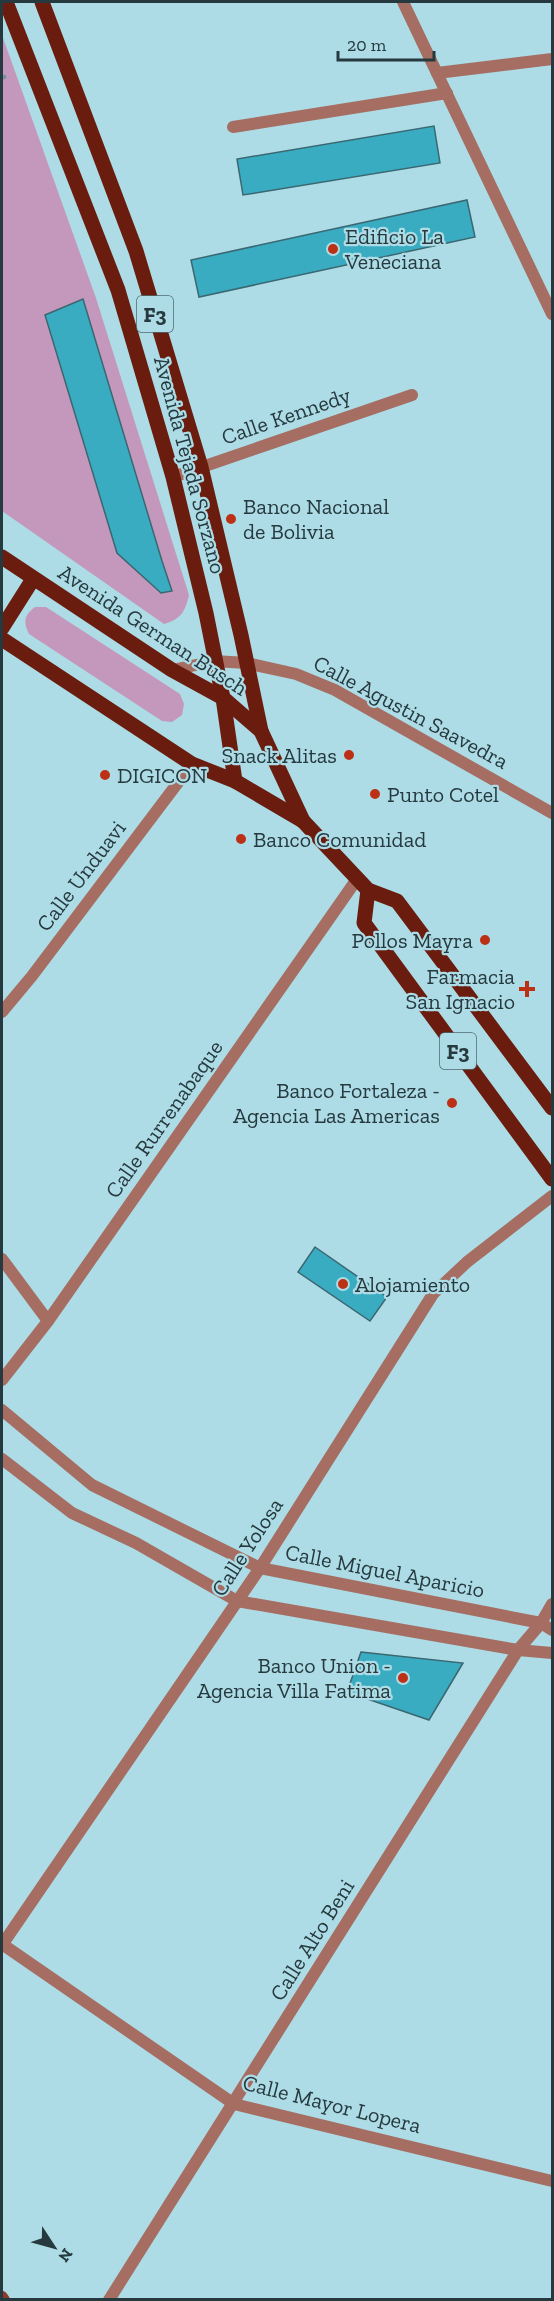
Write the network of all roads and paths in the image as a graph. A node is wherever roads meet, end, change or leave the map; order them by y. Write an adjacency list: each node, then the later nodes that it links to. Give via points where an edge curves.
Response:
1 (6, 2): 13 (main road, Avenida Tejada Sorzano / F3, via 118,290)
2 (42, 2): 12 (main road, Avenida Tejada Sorzano / F3, via 135,251)
3 (403, 2): 5 (street)
4 (552, 59): 5 (street)
5 (437, 73): 8 (street)
6 (8, 75): 7 (path)
7 (2, 78)
8 (447, 93): 9 (street); 10 (street)
9 (233, 127)
10 (552, 314)
11 (412, 395): 12 (street, Calle Kennedy)
12 (201, 468): 13 (street, Calle Kennedy); 19 (main road, Avenida Tejada Sorzano / F3)
13 (172, 477): 18 (main road, Avenida Tejada Sorzano / F3)
14 (2, 558): 15 (main road, Avenida German Busch)
15 (33, 579): 16 (main road); 20 (main road, Avenida German Busch)
16 (2, 628)
17 (2, 639): 23 (main road)
18 (215, 662): 19 (street, Calle Agustin Saavedra); 20 (street, Calle Agustin Saavedra); 21 (main road, Avenida Tejada Sorzano / F3)
19 (246, 663): 22 (main road, Avenida Tejada Sorzano / F3); 25 (street, Calle Agustin Saavedra, via 296,674 335,690)
20 (172, 670): 21 (main road, Avenida German Busch)
21 (223, 698): 22 (main road, Avenida German Busch); 24 (main road, Avenida Tejada Sorzano / F3)
22 (261, 731): 26 (main road, Avenida German Busch / F3)
23 (192, 764): 24 (main road); 28 (street, Calle Unduavi)
24 (235, 781): 26 (main road, F3)
25 (552, 813)
26 (303, 821): 27 (main road, F3)
27 (362, 885): 29 (main road, F3, via 397,901); 30 (main road, F3, via 364,923); 33 (street, Calle Rurrenabaque)
28 (2, 1012)
29 (552, 1108)
30 (552, 1179)
31 (552, 1196): 37 (street, Calle Yolosa, via 467,1262 433,1294)
32 (2, 1259): 33 (street)
33 (48, 1321): 34 (street, Calle Rurrenabaque)
34 (2, 1380)
35 (2, 1410): 37 (street, Calle Miguel Aparicio, via 92,1485)
36 (2, 1459): 38 (street, via 72,1513 136,1543)
37 (260, 1568): 38 (street, Calle Yolosa); 40 (street, Calle Miguel Aparicio)
38 (237, 1601): 42 (street); 44 (street, Calle Yolosa)
39 (552, 1604): 40 (street, Calle Alto Beni)
40 (541, 1623): 41 (street, Calle Miguel Aparicio); 42 (street, Calle Alto Beni)
41 (552, 1630)
42 (518, 1650): 43 (street); 45 (street, Calle Alto Beni)
43 (552, 1653)
44 (2, 1945): 45 (street, Calle Mayor Lopera)
45 (234, 2104): 46 (street, Calle Mayor Lopera); 47 (street, Calle Alto Beni)
46 (552, 2181)
47 (109, 2300)

